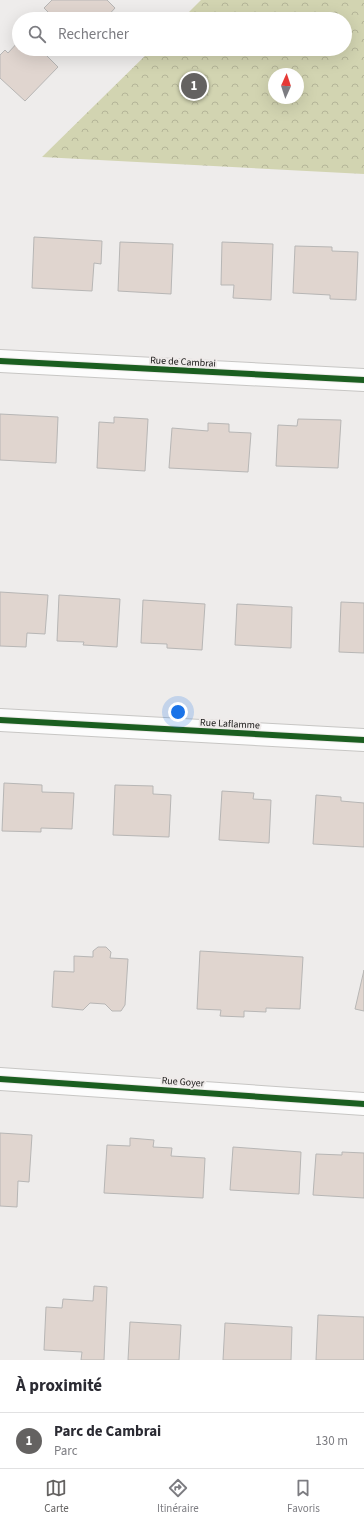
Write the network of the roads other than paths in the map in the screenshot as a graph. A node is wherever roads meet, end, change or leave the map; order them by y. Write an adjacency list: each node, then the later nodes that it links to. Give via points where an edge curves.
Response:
1 (0, 361): 2 (street, Rue de Cambrai)
2 (364, 380)
3 (0, 720): 4 (street, Rue Laflamme)
4 (364, 740)
5 (0, 1079): 6 (street, Rue Goyer)
6 (364, 1104)

